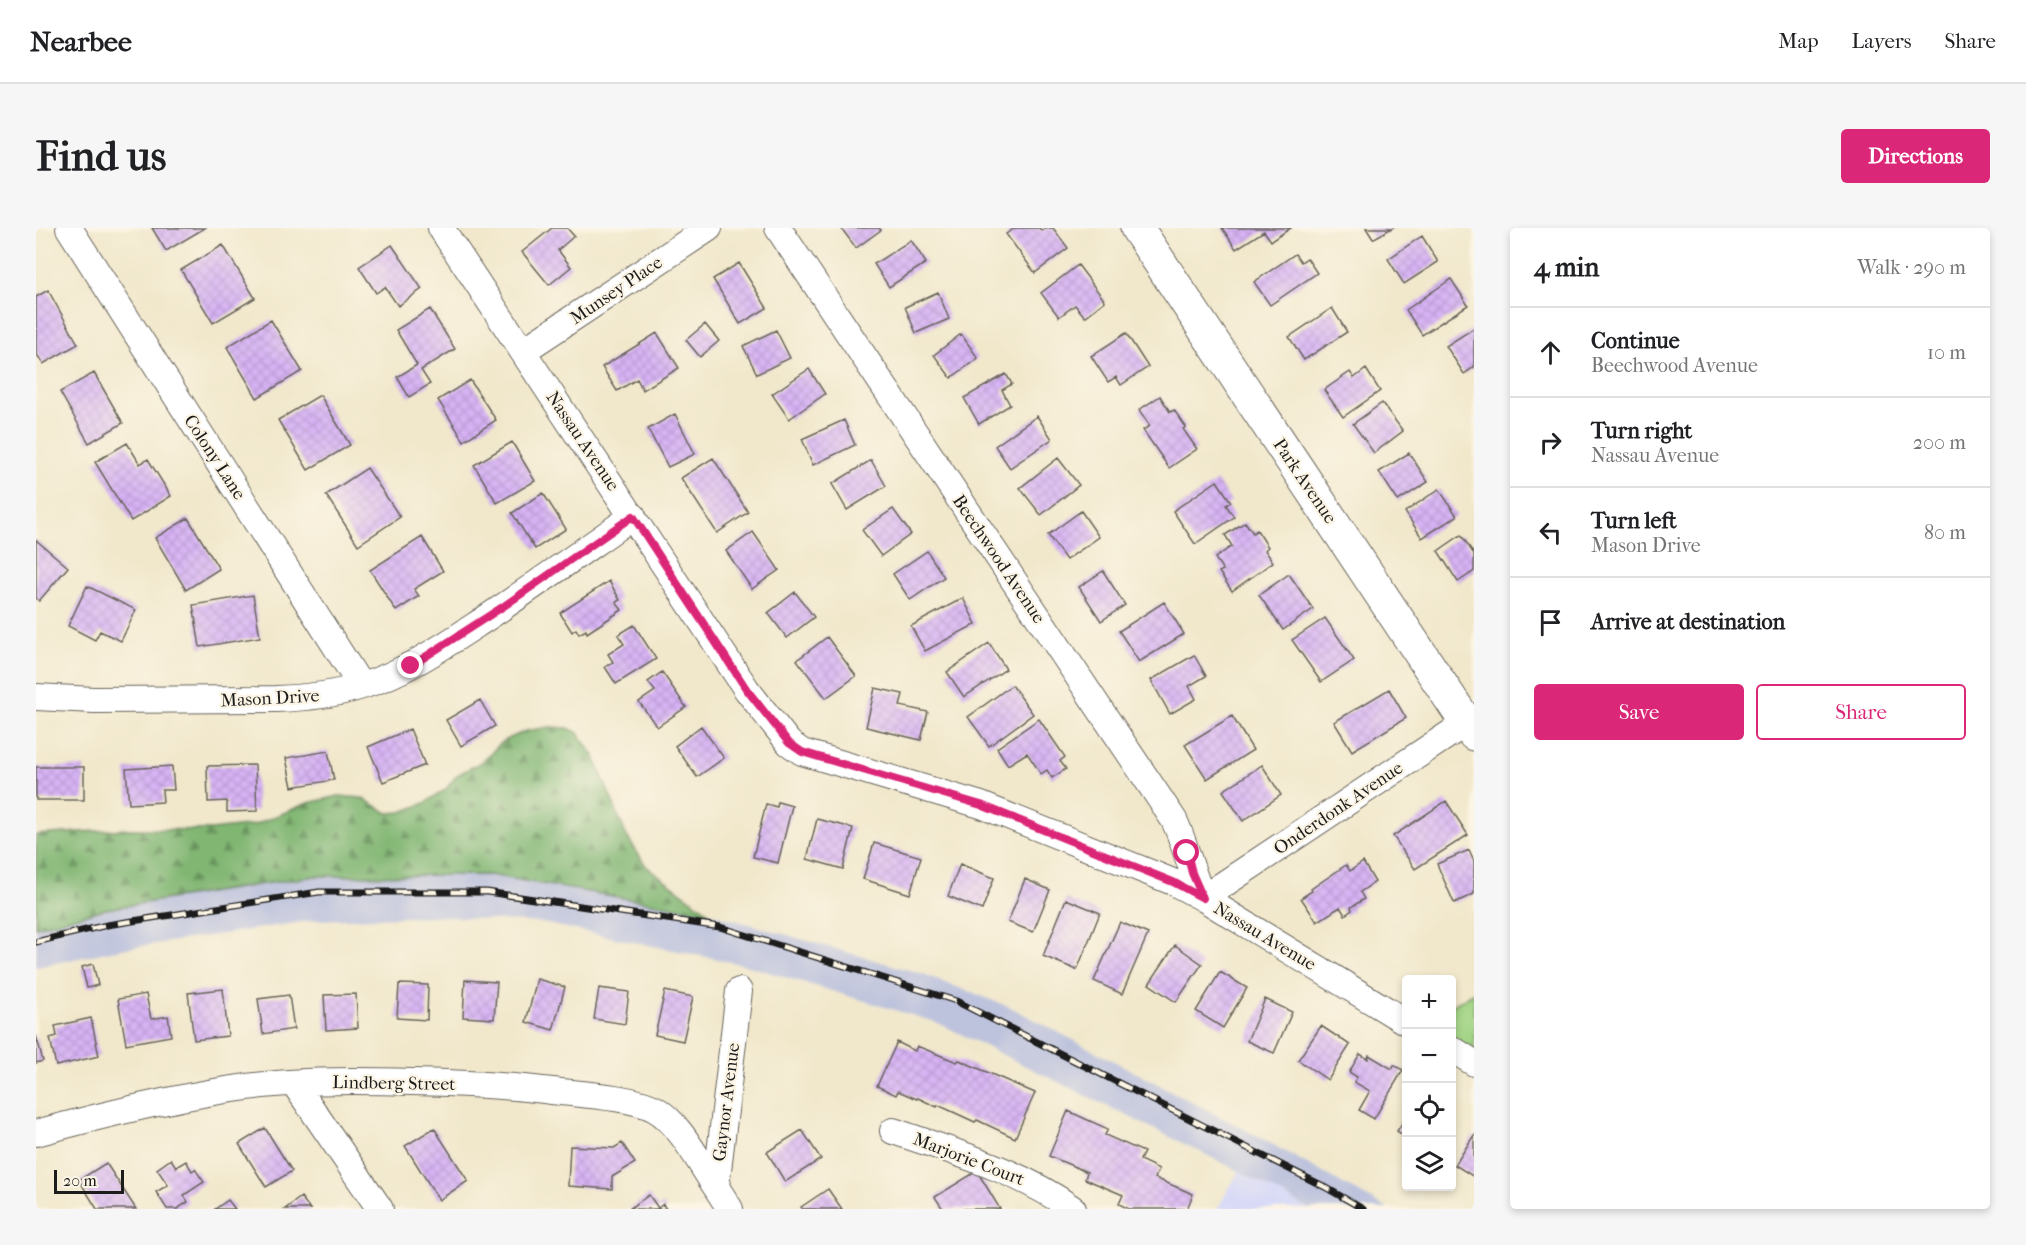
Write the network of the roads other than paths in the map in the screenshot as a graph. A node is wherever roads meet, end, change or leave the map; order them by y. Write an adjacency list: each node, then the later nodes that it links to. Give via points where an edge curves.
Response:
1 (69, 228): 8 (street, Colony Lane)
2 (441, 228): 6 (street, Nassau Avenue)
3 (709, 228): 6 (street, Munsey Place)
4 (778, 228): 11 (street, Beechwood Avenue, via 1174,820)
5 (1137, 228): 10 (street, Park Avenue)
6 (523, 351): 7 (street, Nassau Avenue)
7 (633, 516): 8 (street, Mason Drive, via 429,655); 11 (street, Nassau Avenue, via 747,690 789,743 802,752 981,805)
8 (361, 687): 9 (street, Mason Drive, via 312,697 276,699)
9 (36, 697)
10 (1472, 725): 11 (street, Onderdonk Avenue)
11 (1203, 898): 13 (street, Nassau Avenue)
12 (739, 992): 19 (street, Gaynor Avenue)
13 (1402, 1019)
14 (1456, 1052): 15 (street)
15 (1474, 1063)
16 (294, 1083): 18 (street, Lindberg Street, via 228,1089 148,1104); 19 (street, Lindberg Street, via 498,1084 634,1102 654,1108 669,1120); 20 (street)
17 (893, 1131): 22 (street, Marjorie Court, via 1030,1182)
18 (36, 1133)
19 (716, 1187): 21 (street, Gaynor Avenue)
20 (380, 1209)
21 (730, 1209)
22 (1073, 1209)

